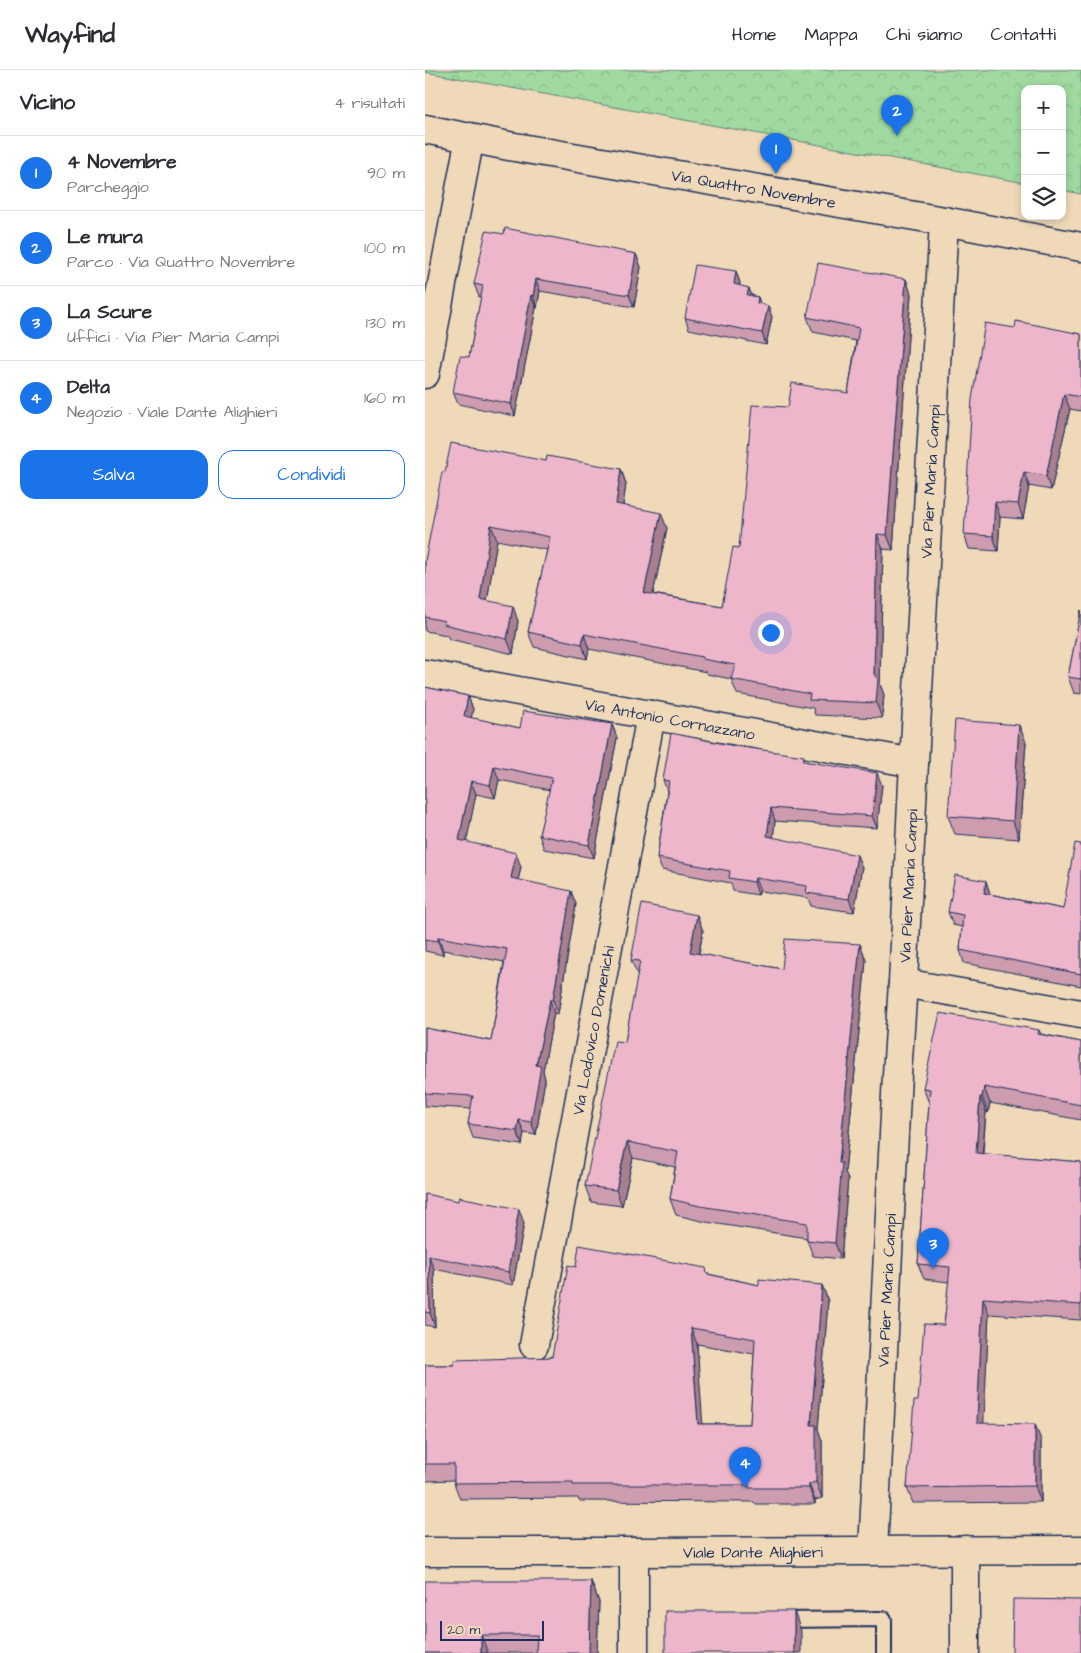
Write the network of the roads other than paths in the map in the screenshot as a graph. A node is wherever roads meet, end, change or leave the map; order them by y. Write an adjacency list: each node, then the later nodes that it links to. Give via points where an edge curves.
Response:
1 (425, 129): 2 (street, Via Quattro Novembre)
2 (470, 137): 3 (street, Via Quattro Novembre); 5 (street)
3 (944, 221): 4 (street, Via Quattro Novembre); 8 (street, Via Pier Maria Campi)
4 (1081, 247)
5 (425, 374)
6 (425, 674): 7 (street, Via Antonio Cornazzano)
7 (651, 715): 8 (street, Via Antonio Cornazzano); 11 (street, Via Lodovico Domenichi)
8 (914, 763): 9 (street, Via Pier Maria Campi)
9 (903, 983): 10 (street); 12 (street, Via Pier Maria Campi)
10 (1081, 1014)
11 (534, 1345)
12 (873, 1550): 13 (street, Viale Dante Alighieri); 16 (street, Viale Dante Alighieri)
13 (965, 1550): 14 (street, Viale Dante Alighieri); 20 (street)
14 (1081, 1550)
15 (425, 1552): 16 (street, Viale Dante Alighieri)
16 (634, 1552): 18 (street)
17 (765, 1620): 19 (lane, via 884,1619)
18 (634, 1653)
19 (884, 1653)
20 (965, 1653)

